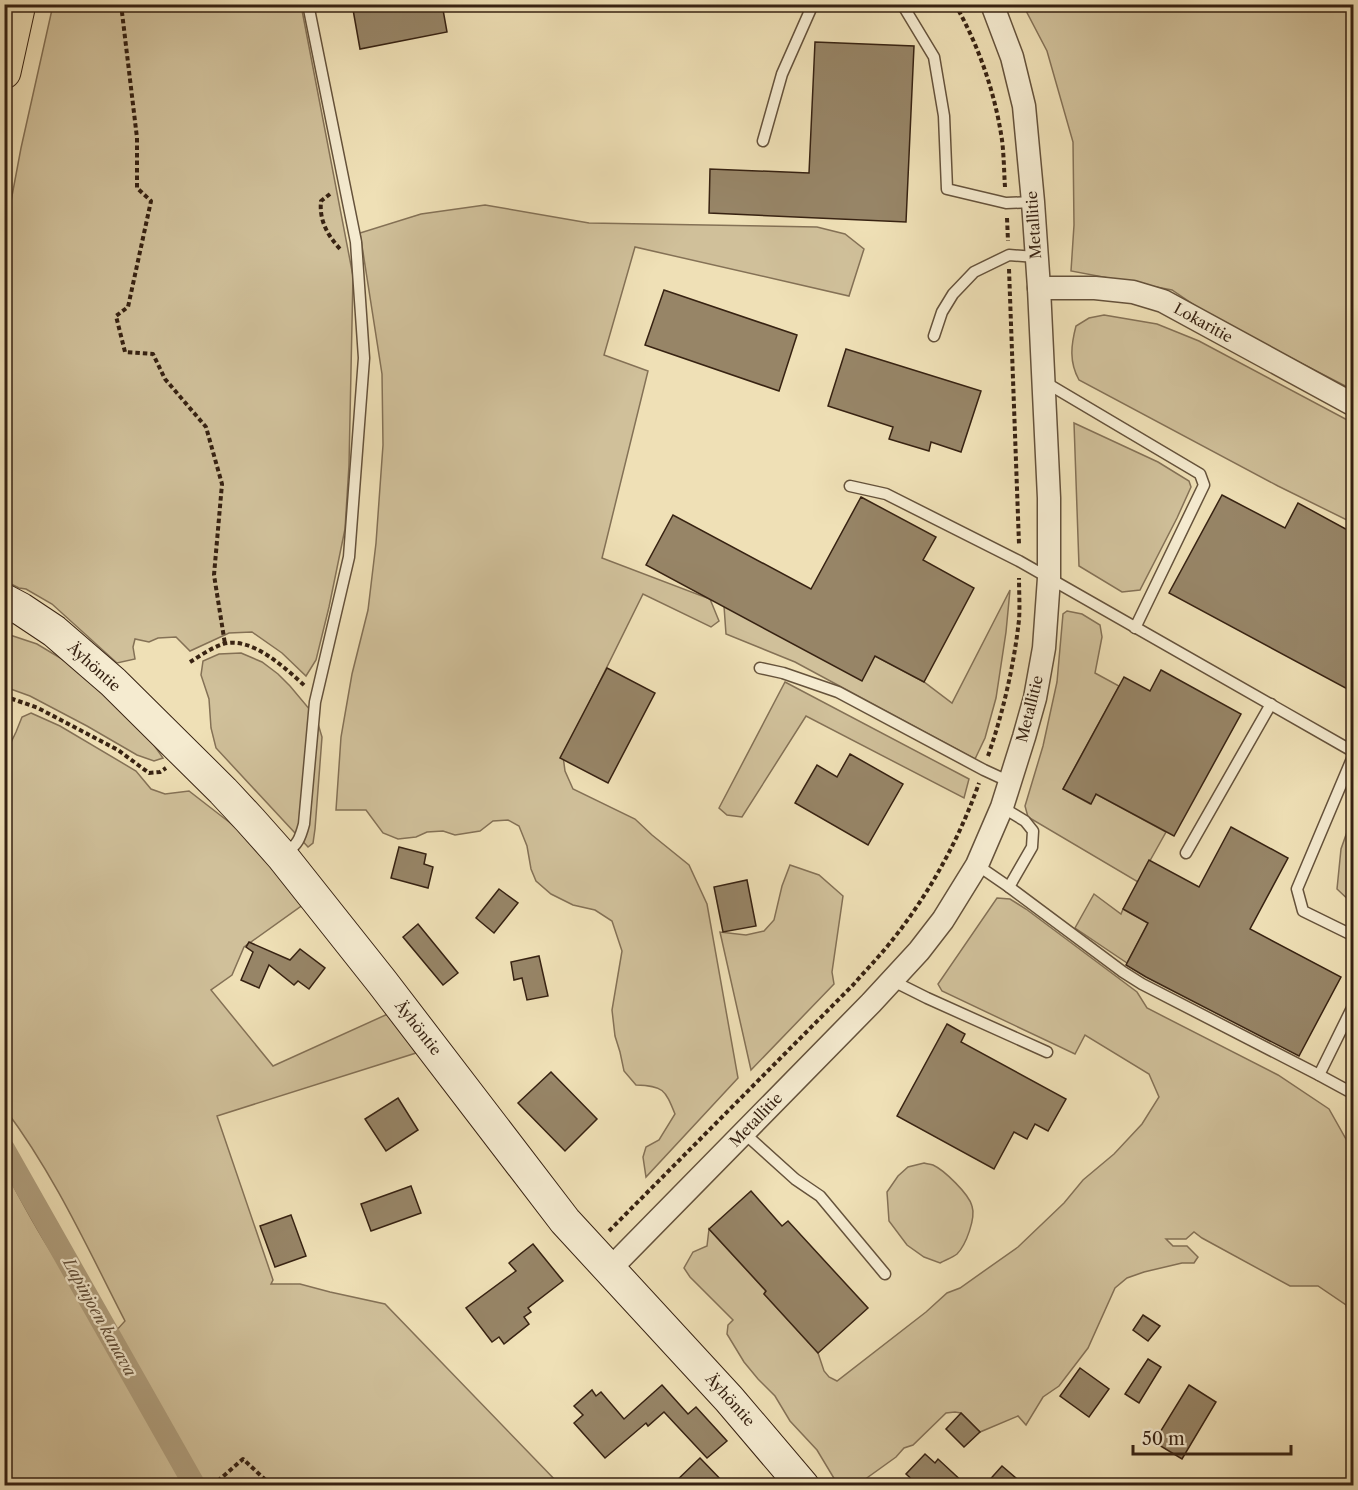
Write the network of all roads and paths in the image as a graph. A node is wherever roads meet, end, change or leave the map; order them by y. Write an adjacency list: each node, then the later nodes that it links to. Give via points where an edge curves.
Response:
1 (19, 4): 8 (highway)
2 (121, 4): 25 (path, via 137,138 137,188 151,201 128,307 116,316 125,352 153,354 165,379 206,426 222,484 214,575)
3 (308, 4): 10 (lane)
4 (813, 4): 9 (lane, via 782,74)
5 (902, 4): 12 (lane, via 934,57 944,116 947,189)
6 (955, 4): 12 (path, via 970,31 991,87 1002,140)
7 (992, 4): 11 (street, Metallitie, via 1012,57 1024,106)
8 (4, 72)
9 (763, 141)
10 (346, 195): 15 (lane); 15 (path, via 330,194 321,201 320,214 329,235)
11 (1033, 201): 12 (lane); 14 (street, Metallitie)
12 (1006, 203): 13 (path)
13 (1009, 255): 14 (lane); 17 (lane, via 974,272 953,294); 21 (path)
14 (1036, 257): 16 (street, Metallitie)
15 (358, 266): 29 (lane, via 364,358 349,557)
16 (1039, 288): 18 (street, Metallitie); 19 (street, Lokaritie, via 1124,291 1164,301)
17 (934, 336)
18 (1043, 381): 22 (street, Metallitie); 24 (lane, via 1200,474 1204,485)
19 (1353, 405)
20 (850, 486): 21 (lane, via 886,494)
21 (1019, 561): 22 (lane); 33 (path, via 1019,619 1011,669)
22 (1049, 578): 24 (lane); 34 (street, Metallitie, via 1044,648 1035,698)
23 (4, 600): 32 (main road, Äyhöntie, via 54,631 113,682)
24 (1135, 628): 30 (lane)
25 (225, 644): 26 (path); 29 (path, via 242,644 264,653 305,686)
26 (190, 662)
27 (760, 668): 33 (lane, via 838,692)
28 (4, 696): 32 (path, via 47,712 118,750 149,773 160,772)
29 (315, 702): 37 (lane, via 304,824 300,839)
30 (1271, 704): 31 (lane); 36 (lane)
31 (1353, 753): 40 (lane, via 1297,889 1303,911)
32 (185, 754): 37 (main road, Äyhöntie)
33 (984, 770): 34 (lane); 47 (path, via 968,813 937,874 890,943)
34 (1010, 782): 35 (street, Metallitie)
35 (1002, 807): 38 (street, Metallitie); 39 (lane, via 1025,821 1033,831 1032,847)
36 (1186, 853)
37 (282, 856): 48 (main road, Äyhöntie, via 565,1221)
38 (977, 865): 39 (lane); 41 (street, Metallitie, via 943,920)
39 (1009, 887): 44 (lane, via 1132,978)
40 (1353, 936)
41 (891, 980): 43 (lane); 46 (street, Metallitie)
42 (1353, 1004): 44 (lane)
43 (1047, 1052)
44 (1319, 1075): 45 (lane)
45 (1353, 1094)
46 (744, 1132): 48 (street, Metallitie); 49 (lane, via 820,1197)
47 (606, 1234)
48 (610, 1269): 52 (main road, Äyhöntie)
49 (885, 1274)
50 (213, 1484): 51 (path, via 243,1459)
51 (272, 1485)
52 (803, 1485)

